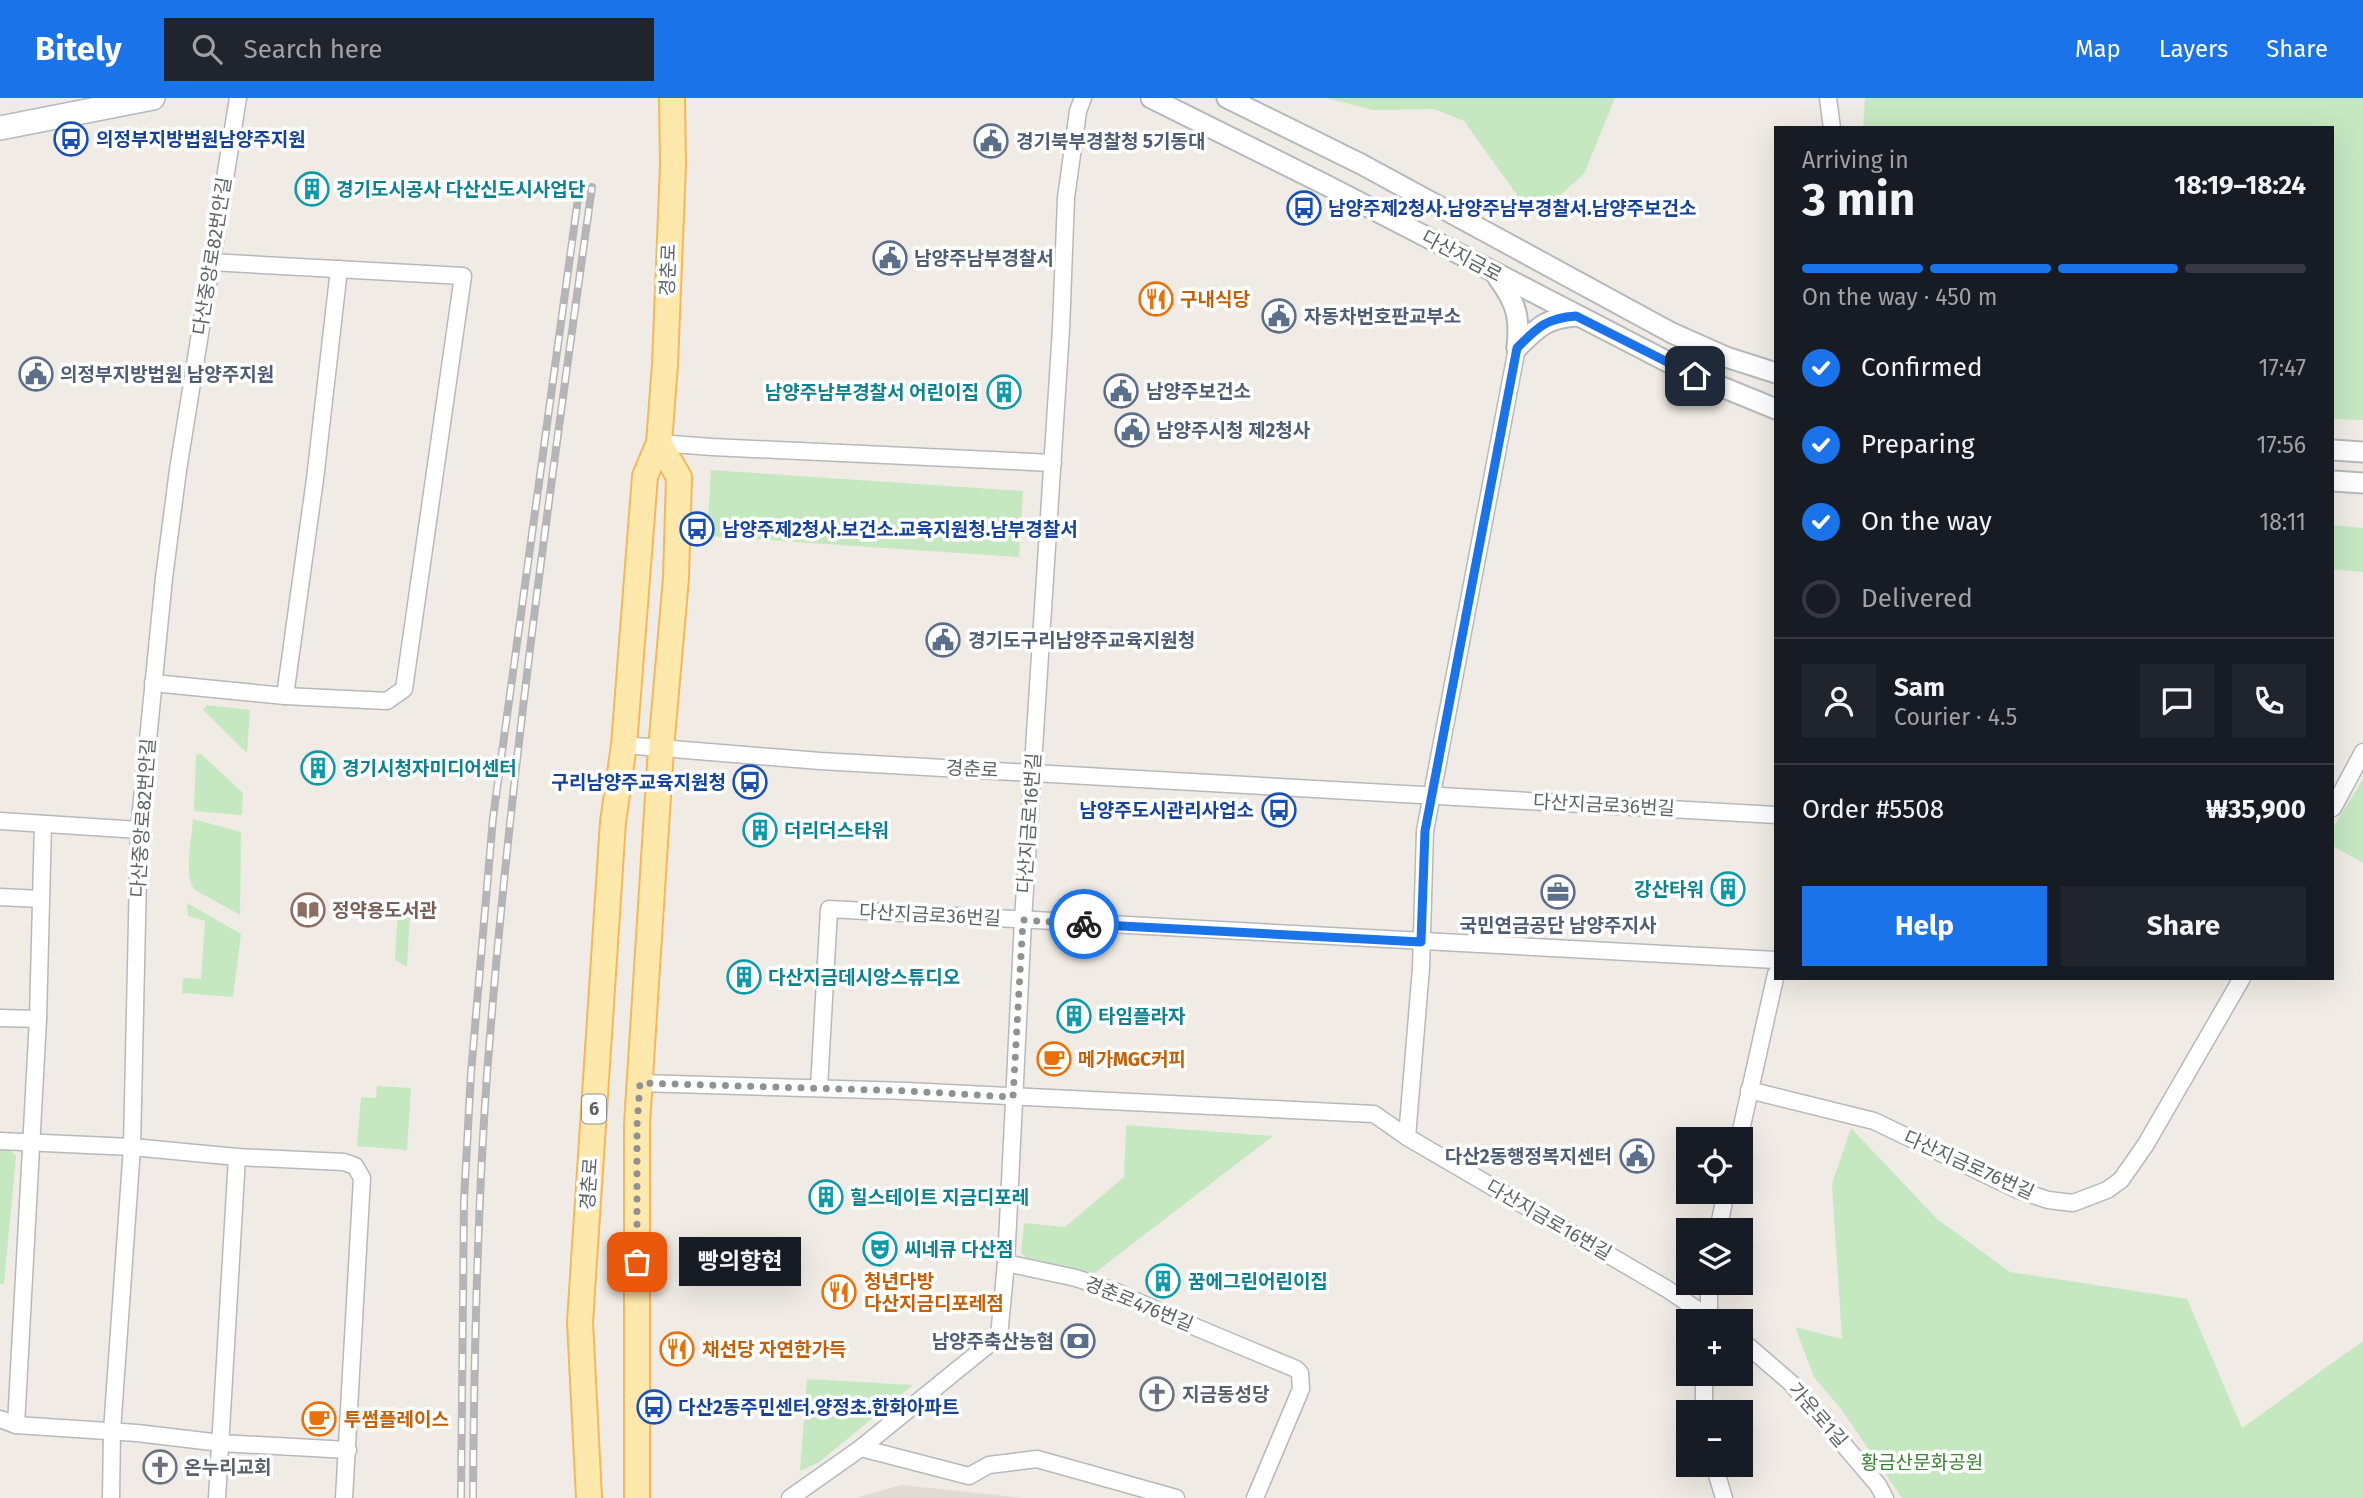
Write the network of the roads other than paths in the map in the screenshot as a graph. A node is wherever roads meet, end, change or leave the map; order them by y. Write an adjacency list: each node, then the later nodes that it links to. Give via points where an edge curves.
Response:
1 (153, 98): 9 (main road)
2 (238, 98): 10 (street, 다산중앙로82번안길)
3 (672, 98): 17 (main road, 경춘로, via 673,165)
4 (1083, 98): 20 (street, 다산지금로16번길, via 1066,198)
5 (1151, 98): 12 (street, 다산지금로)
6 (1227, 98): 15 (street, 다산지금로, via 1361,164 1672,333)
7 (1828, 98): 8 (street)
8 (1832, 126)
9 (0, 128)
10 (210, 262): 11 (street); 23 (street, 다산중앙로82번안길, via 178,470)
11 (340, 269): 24 (street); 24 (street, via 463,276 404,689 387,701)
12 (1496, 274): 13 (street, 다산지금로); 14 (street, via 1517,312)
13 (1576, 316): 14 (street, via 1555,318); 16 (street, 다산지금로, via 1695,376)
14 (1517, 348): 29 (street)
15 (1774, 372)
16 (1774, 408)
17 (659, 443): 20 (street); 25 (main road, 경춘로 / 6, via 645,476); 26 (main road, via 679,477 676,578)
18 (2334, 450): 19 (street)
19 (2363, 452)
20 (1053, 463): 28 (street, 다산지금로16번길)
21 (2334, 481): 22 (street)
22 (2363, 483)
23 (153, 683): 24 (street); 34 (street, 다산중앙로82번안길)
24 (285, 696)
25 (624, 745): 26 (street, 경춘로); 67 (main road, 경춘로 / 6, via 613,822 580,1322)
26 (661, 749): 28 (street, 경춘로); 44 (main road)
27 (2363, 752): 30 (street)
28 (1032, 772): 29 (street, 다산지금로36번길); 37 (street, 다산지금로16번길)
29 (1432, 795): 31 (street, 다산지금로36번길); 38 (street, via 1425,831)
30 (2334, 806)
31 (1774, 815)
32 (0, 821): 33 (street)
33 (43, 824): 34 (street); 36 (street)
34 (139, 830): 52 (street, 다산중앙로82번안길)
35 (0, 897): 36 (street)
36 (40, 898): 43 (street)
37 (1023, 920): 38 (street, 다산지금로36번길); 45 (street, 다산지금로36번길, via 829,909); 47 (street, 다산지금로16번길)
38 (1421, 942): 39 (street, 다산지금로36번길); 49 (street)
39 (1774, 960)
40 (1775, 980): 46 (street)
41 (2241, 980): 46 (street, 다산지금로76번길, via 2121,1180 2073,1203 2018,1190 1874,1121)
42 (0, 1018): 43 (street)
43 (38, 1019): 51 (street)
44 (640, 1083): 45 (street); 68 (main road)
45 (819, 1088): 47 (street)
46 (1749, 1090): 48 (street)
47 (1013, 1097): 49 (street, 다산지금로16번길, via 1374,1114); 54 (street)
48 (1741, 1127)
49 (1407, 1137): 55 (street, 다산지금로16번길)
50 (0, 1141): 51 (street)
51 (30, 1143): 52 (street); 58 (street)
52 (132, 1147): 53 (street); 59 (street, 다산중앙로82번안길)
53 (237, 1157): 60 (street); 62 (street, via 344,1162 355,1166 362,1178)
54 (1006, 1263): 61 (street, via 999,1336); 71 (street, 경춘로476번길, via 1114,1290 1296,1369 1301,1389)
55 (1695, 1309)
56 (1753, 1350): 73 (street, 가운로1길, via 1791,1383)
57 (0, 1419): 58 (street)
58 (16, 1425): 59 (street)
59 (111, 1431): 60 (street); 64 (street, 다산중앙로82번안길)
60 (221, 1443): 62 (street); 65 (street)
61 (861, 1448): 69 (street); 70 (street, via 969,1476 989,1465 1037,1459)
62 (348, 1450): 66 (street)
63 (1718, 1477): 72 (street)
64 (111, 1498)
65 (217, 1498)
66 (344, 1498)
67 (589, 1498)
68 (636, 1498)
69 (790, 1498)
70 (1176, 1498)
71 (1255, 1498)
72 (1724, 1498)
73 (1885, 1498)

